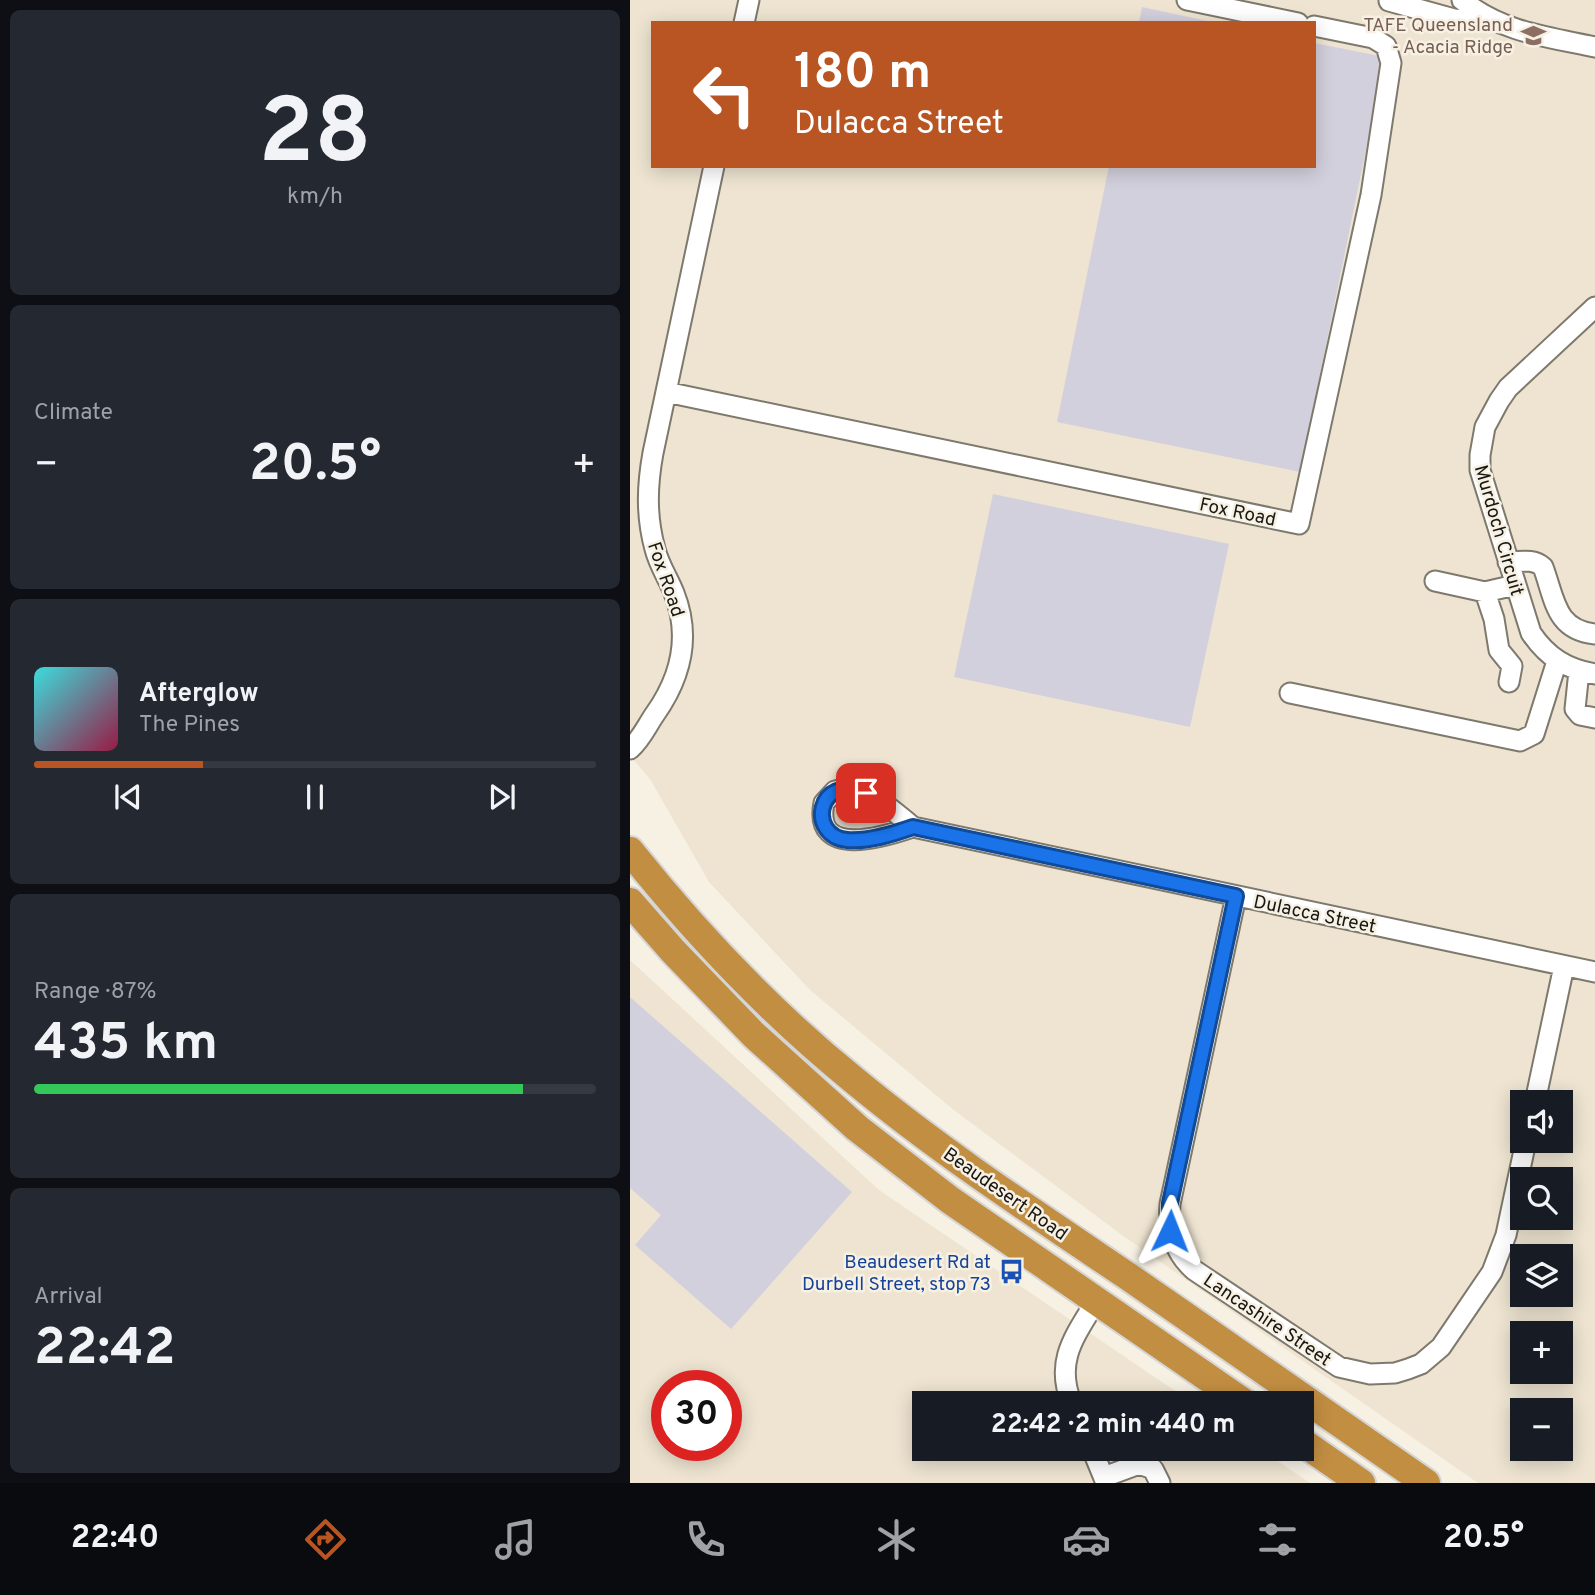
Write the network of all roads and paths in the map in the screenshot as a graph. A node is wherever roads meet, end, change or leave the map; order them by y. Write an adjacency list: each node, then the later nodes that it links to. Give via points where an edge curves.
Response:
1 (748, 0): 6 (street)
2 (1187, 0): 7 (street)
3 (1462, 0): 5 (street)
4 (1389, 1): 5 (street, via 1454,19)
5 (1486, 17): 9 (street, via 1520,31)
6 (744, 21)
7 (1288, 21)
8 (1316, 26): 12 (street, Fox Road, via 1373,38 1386,46 1391,64 1371,195 1299,524)
9 (1595, 47)
10 (714, 168): 12 (street, Fox Road)
11 (1595, 307): 13 (street, Murdoch Circuit, via 1508,388 1485,427 1480,470)
12 (666, 392): 22 (street, Fox Road, via 647,503 655,550 680,612 684,642 676,676)
13 (1508, 562): 15 (street, Murdoch Circuit); 17 (street, via 1532,561 1543,567 1564,621 1577,631)
14 (1435, 581): 16 (street)
15 (1515, 585): 16 (street); 18 (street, Murdoch Circuit, via 1528,627)
16 (1485, 592): 18 (street, via 1499,650 1510,674)
17 (1595, 634)
18 (1541, 648): 19 (street, Murdoch Circuit)
19 (1557, 660): 20 (street, Murdoch Circuit); 21 (street, via 1534,734 1520,740)
20 (1587, 673): 23 (street, via 1575,709)
21 (1290, 693)
22 (652, 718): 24 (street); 25 (street, Fox Road)
23 (1595, 718)
24 (630, 728)
25 (630, 749)
26 (913, 827): 28 (street, Dulacca Street)
27 (630, 851): 42 (highway, Beaudesert Road, via 734,970 853,1080 988,1181)
28 (1236, 896): 30 (street, Dulacca Street); 33 (street, Lancashire Street, via 1170,1203 1172,1238 1194,1269 1331,1362 1359,1373 1395,1373 1421,1364 1441,1347 1492,1272 1506,1235)
29 (630, 902): 34 (highway, Beaudesert Road, via 738,1019 846,1119 950,1200)
30 (1564, 966): 31 (street, Dulacca Street); 32 (street)
31 (1595, 972)
32 (1538, 1090)
33 (1524, 1153)
34 (1096, 1301): 35 (street, via 1069,1347); 36 (highway, Beaudesert Road)
35 (1067, 1391)
36 (1227, 1391)
37 (1314, 1450): 41 (highway)
38 (1097, 1461): 39 (street)
39 (1105, 1480): 40 (street, via 1139,1465 1153,1469)
40 (1160, 1483)
41 (1361, 1483)
42 (1426, 1483)

